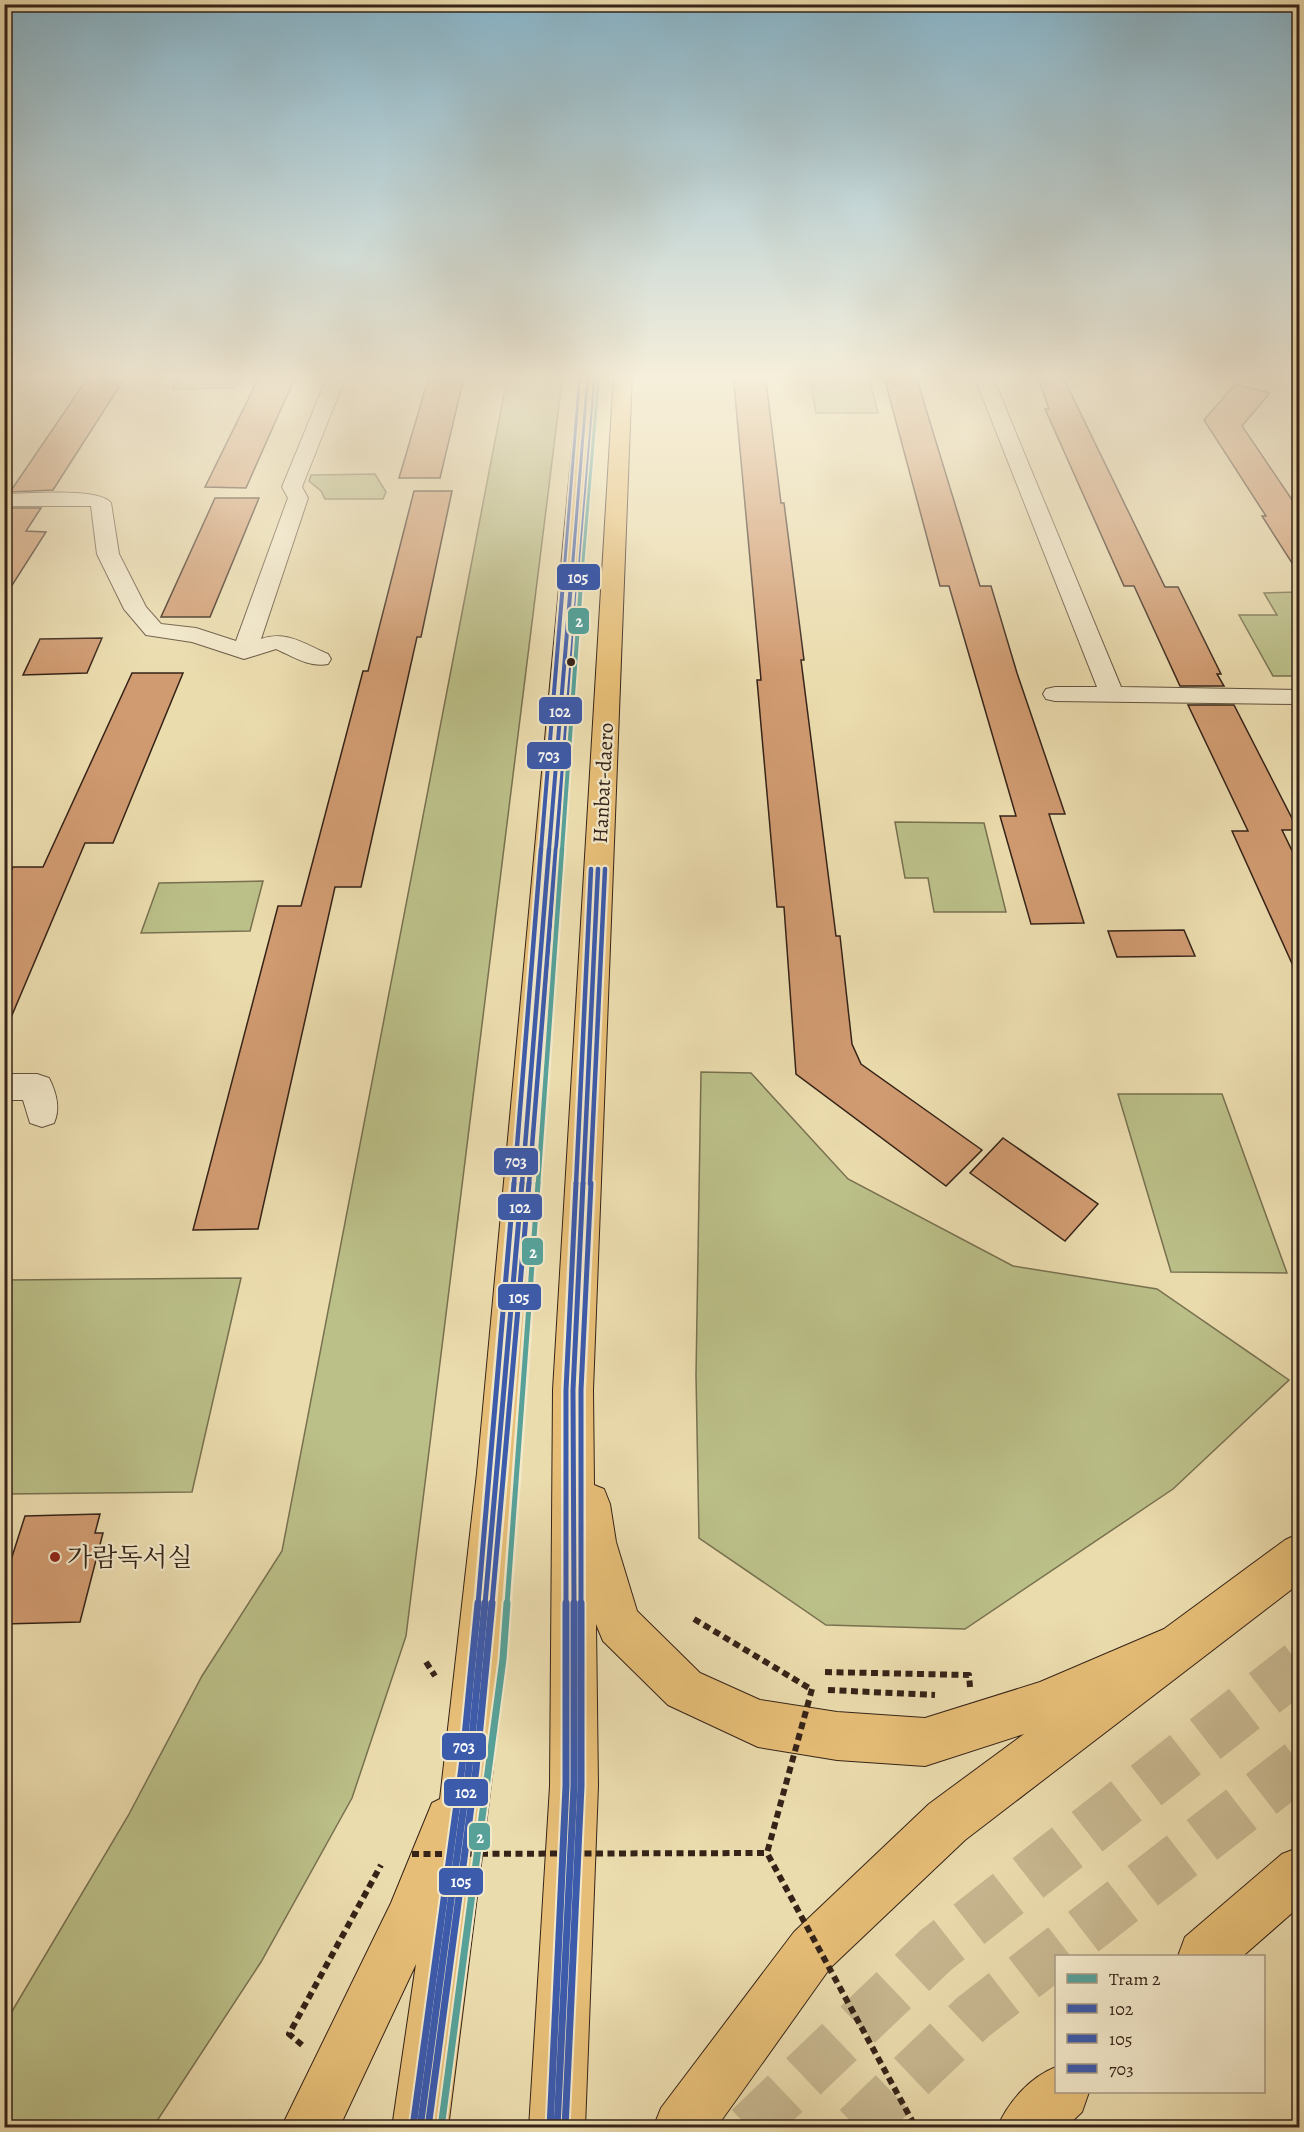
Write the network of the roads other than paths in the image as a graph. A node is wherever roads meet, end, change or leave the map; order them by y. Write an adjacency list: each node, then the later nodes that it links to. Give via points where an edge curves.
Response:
1 (298, 472): 6 (lane, via 292,487 298,498)
2 (580, 472): 16 (main road, via 498,1473)
3 (617, 472): 13 (main road, Hanbat-daero)
4 (1022, 472): 9 (lane)
5 (4, 500): 6 (lane, via 93,499 101,503 108,554 136,609 154,630 196,635)
6 (244, 652): 7 (lane, via 277,641)
7 (319, 659)
8 (1055, 694): 9 (lane)
9 (1112, 694): 10 (lane)
10 (1299, 697)
11 (4, 1087): 12 (lane, via 37,1087)
12 (42, 1113)
13 (573, 1390): 15 (main road, via 594,1542 620,1625 684,1689 758,1723 837,1736 925,1742 1041,1705); 22 (main road, Hanbat-daero, via 574,1786)
14 (1299, 1555): 15 (main road)
15 (1186, 1643): 23 (main road, via 946,1822 812,1950)
16 (469, 1768): 20 (main road, via 411,1918); 21 (main road)
17 (1299, 1872): 18 (main road)
18 (1205, 1955)
19 (1060, 2093): 24 (main road)
20 (309, 2127)
21 (420, 2127)
22 (557, 2127)
23 (681, 2127)
24 (1025, 2127)

